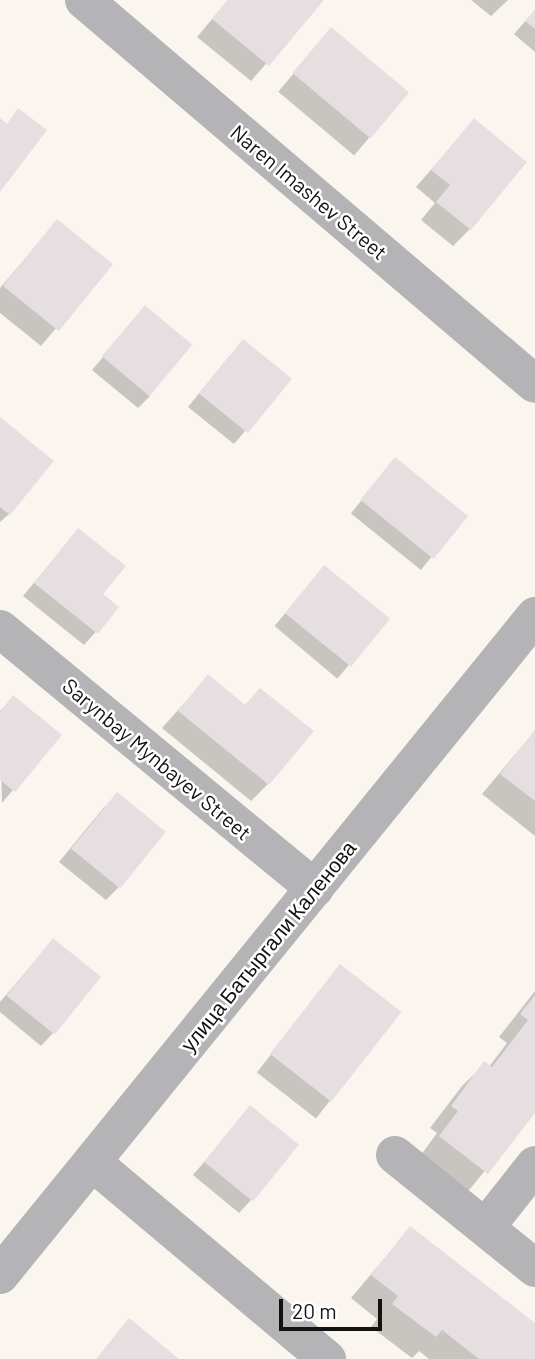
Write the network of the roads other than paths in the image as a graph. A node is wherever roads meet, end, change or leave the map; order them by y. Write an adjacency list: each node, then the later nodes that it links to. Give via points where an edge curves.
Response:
1 (84, 0): 2 (street, Naren Imashev Street)
2 (535, 384)
3 (535, 616): 5 (street, улица Батыргали Каленова)
4 (0, 629): 5 (street, Sarynbay Mynbayev Street)
5 (315, 889): 7 (street, улица Батыргали Каленова)
6 (395, 1155): 9 (street)
7 (93, 1161): 11 (street, улица Батыргали Каленова); 12 (street)
8 (535, 1165): 9 (street)
9 (486, 1227): 10 (street)
10 (535, 1268)
11 (0, 1275)
12 (327, 1359)

